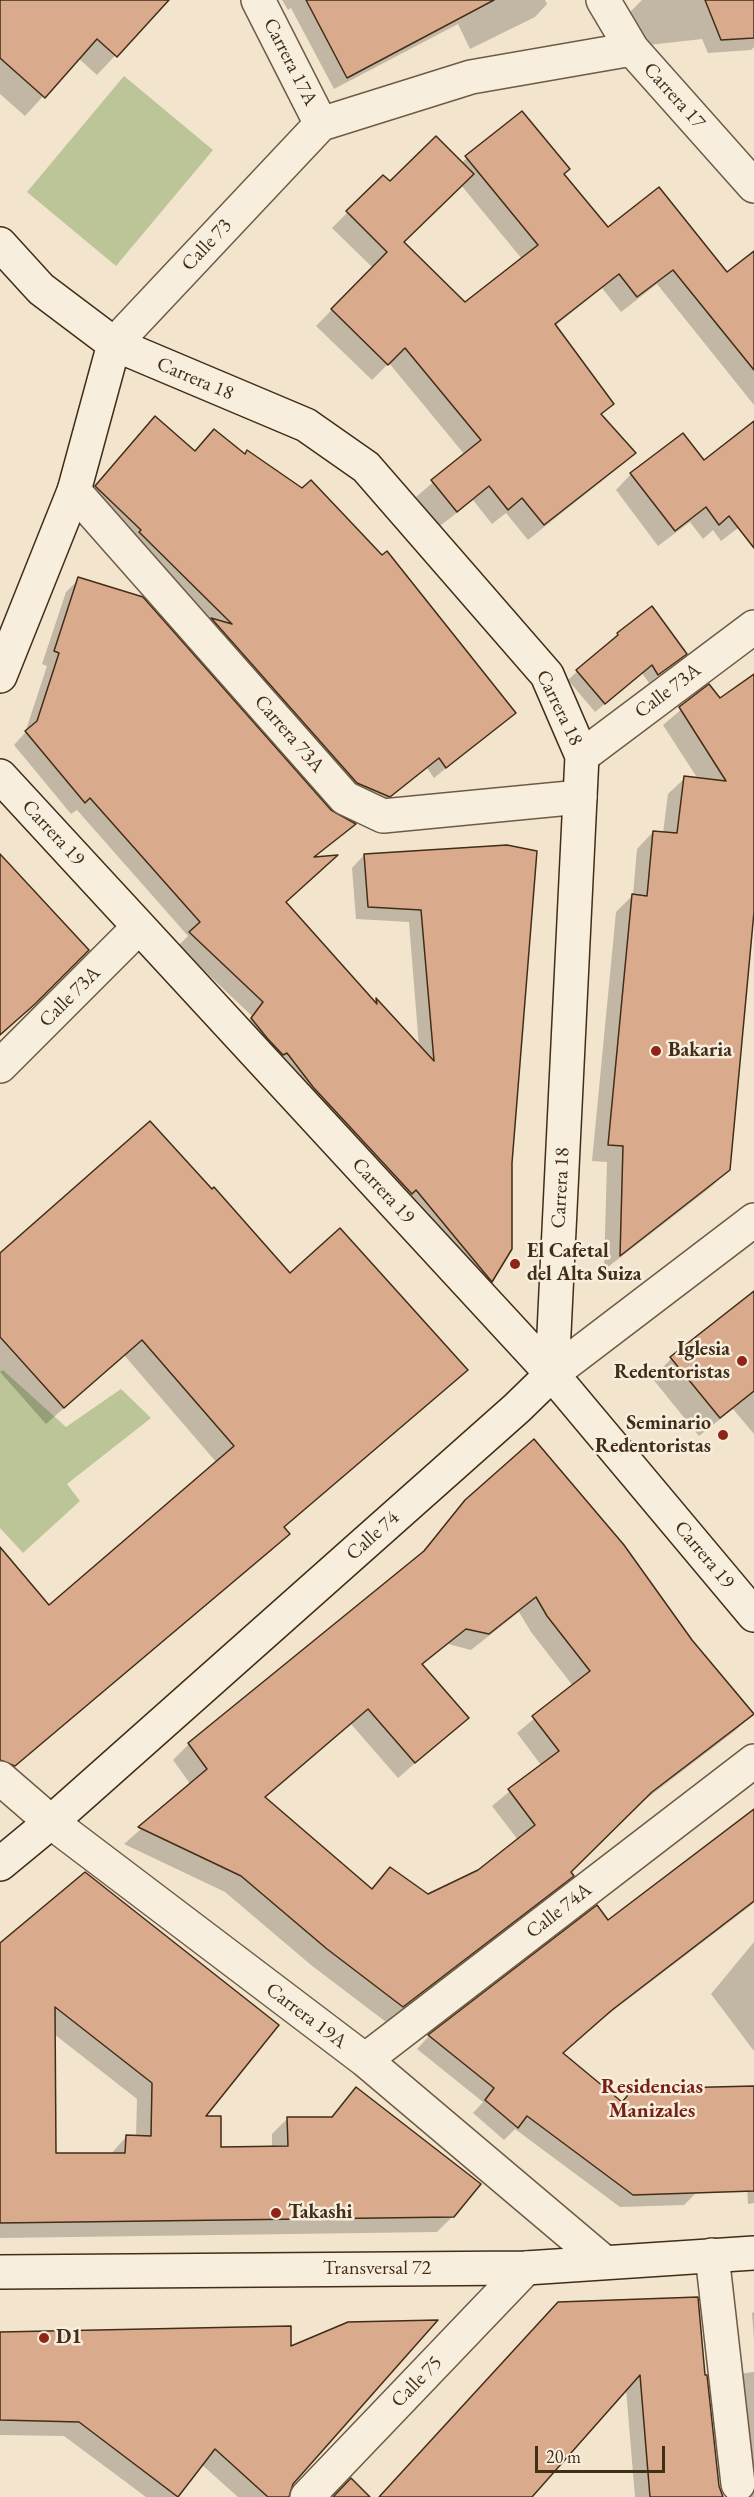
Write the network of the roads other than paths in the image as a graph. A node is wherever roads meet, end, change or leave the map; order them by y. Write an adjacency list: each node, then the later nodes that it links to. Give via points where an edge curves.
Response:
1 (258, 0): 4 (street, Carrera 17A)
2 (603, 0): 3 (street, Carrera 17)
3 (632, 49): 4 (street, Calle 73, via 471,77); 5 (street, Carrera 17)
4 (321, 124): 7 (street, Calle 73)
5 (754, 186)
6 (0, 244): 7 (street, Carrera 18, via 41,289)
7 (114, 344): 8 (street, Calle 73); 11 (street, Carrera 18, via 306,426 366,467 547,675)
8 (74, 491): 10 (street, Calle 73); 13 (street, Carrera 73A, via 345,798 383,816)
9 (754, 627): 11 (street, Calle 73A)
10 (0, 676)
11 (582, 756): 13 (street, Carrera 18)
12 (0, 776): 14 (street, Carrera 19)
13 (580, 797): 17 (street, Carrera 18)
14 (139, 927): 15 (street, Calle 73A); 17 (street, Carrera 19)
15 (0, 1066)
16 (754, 1220): 17 (street, Calle 74)
17 (552, 1374): 18 (street, Carrera 19); 21 (street, Calle 74)
18 (754, 1615)
19 (754, 1761): 23 (street, Calle 74A)
20 (0, 1778): 21 (street, Carrera 19A)
21 (51, 1822): 22 (street, Calle 74); 23 (street, Carrera 19A)
22 (0, 1864)
23 (365, 2060): 26 (street, Carrera 19A)
24 (754, 2253): 25 (street, Transversal 72)
25 (712, 2255): 26 (street, Transversal 72); 29 (street)
26 (604, 2262): 27 (street, Transversal 72)
27 (526, 2268): 28 (street, Transversal 72); 30 (street, Calle 75)
28 (0, 2272)
29 (738, 2484)
30 (307, 2497)

